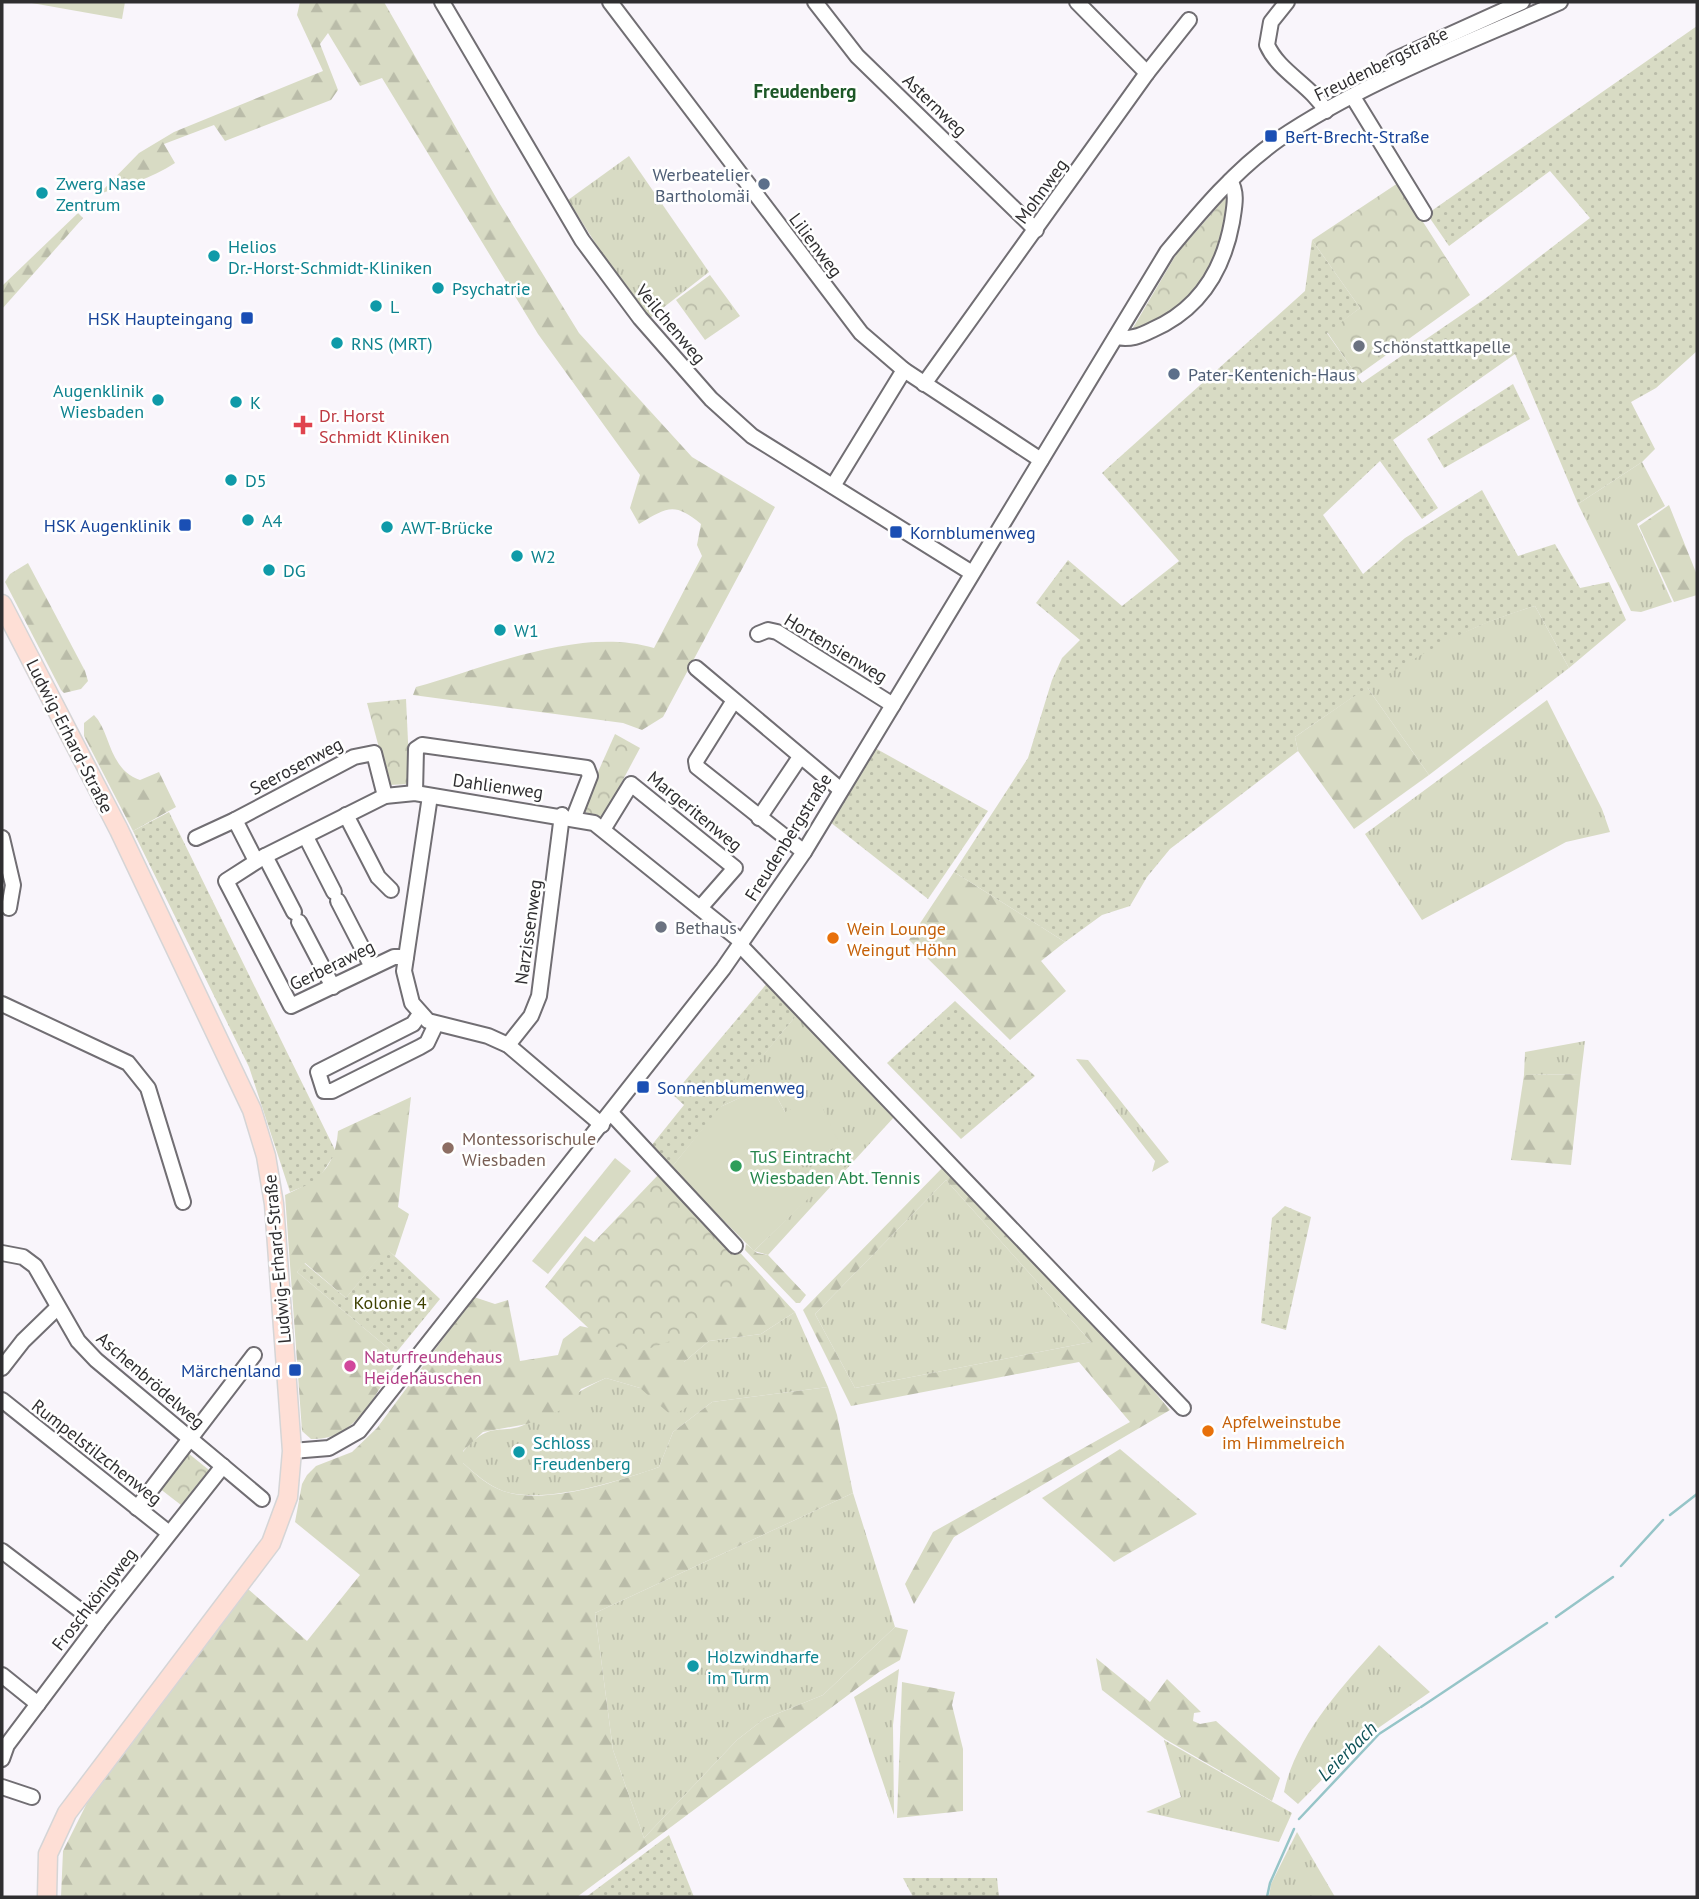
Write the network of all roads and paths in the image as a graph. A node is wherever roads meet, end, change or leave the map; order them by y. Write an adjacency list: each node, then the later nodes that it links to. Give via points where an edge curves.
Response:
1 (442, 2): 20 (street, Veilchenweg, via 563,209 640,318 731,419)
2 (610, 2): 17 (street, Lilienweg, via 842,311)
3 (815, 2): 15 (street, Asternweg, via 857,56)
4 (1077, 2): 10 (street)
5 (1287, 2): 12 (street, via 1271,22 1267,44 1277,61 1310,89)
6 (1522, 2): 9 (street, Freudenbergstraße)
7 (1560, 2): 11 (street, Freudenbergstraße)
8 (1189, 20): 10 (street, Mohnweg)
9 (1394, 60)
10 (1147, 73): 15 (street, Mohnweg)
11 (1353, 97): 12 (street, Freudenbergstraße); 14 (street)
12 (1326, 111): 13 (street, Freudenbergstraße, via 1278,140)
13 (1230, 181): 16 (street, Freudenbergstraße, via 1167,252); 16 (street, via 1235,194 1229,239 1203,293 1164,325 1134,338)
14 (1424, 213)
15 (1036, 230): 18 (street, Mohnweg)
16 (1116, 337): 19 (street, Freudenbergstraße)
17 (904, 370): 18 (street, Lilienweg); 20 (street)
18 (924, 384): 19 (street, Lilienweg)
19 (1041, 460): 21 (street, Freudenbergstraße)
20 (833, 486): 21 (street, Veilchenweg)
21 (972, 573): 26 (street, Freudenbergstraße)
22 (2, 604): 63 (main road, Ludwig-Erhard-Straße, via 119,830 252,1110 276,1213)
23 (758, 634): 26 (street, Hortensienweg, via 777,632)
24 (696, 668): 25 (street)
25 (733, 702): 27 (street); 33 (street, via 695,763)
26 (893, 705): 28 (street, Freudenbergstraße)
27 (800, 757): 28 (street); 33 (street)
28 (841, 790): 39 (street, Freudenbergstraße)
29 (423, 795): 30 (street, Dahlienweg); 32 (street, Dahlienweg); 32 (street, Narzissenweg, via 416,749 422,746 587,768 590,776); 46 (street)
30 (386, 796): 31 (street, Dahlienweg); 34 (street, Seerosenweg, via 375,755 369,752)
31 (346, 816): 36 (street, Dahlienweg); 42 (street, via 378,877)
32 (568, 816): 35 (street, Dahlienweg); 52 (street, Narzissenweg, via 539,996 531,1016)
33 (759, 818): 39 (street)
34 (235, 820): 38 (street, Seerosenweg); 40 (street)
35 (604, 828): 44 (street, Dahlienweg); 44 (street, Margeritenweg, via 631,784 735,868)
36 (306, 837): 40 (street, Dahlienweg); 47 (street)
37 (2, 838): 43 (street, via 12,875)
38 (197, 838)
39 (804, 852): 45 (street, Freudenbergstraße)
40 (261, 859): 41 (street, Dahlienweg); 48 (street)
41 (226, 881): 48 (street, Gerberaweg, via 288,1004 295,1006)
42 (391, 890)
43 (9, 908)
44 (700, 908): 45 (street, Dahlienweg)
45 (741, 944): 53 (street, Freudenbergstraße); 61 (street, Dahlienweg)
46 (406, 957): 47 (street, Gerberaweg); 50 (street, via 407,992)
47 (372, 967): 48 (street, Gerberaweg)
48 (333, 987)
49 (2, 1004): 54 (street, via 128,1063 148,1088)
50 (420, 1014): 51 (street); 51 (street, via 413,1024 318,1072 324,1091 427,1043)
51 (436, 1024): 52 (street)
52 (508, 1045): 53 (street)
53 (606, 1119): 55 (street); 63 (street, Freudenbergstraße, via 359,1431 330,1448)
54 (183, 1202)
55 (735, 1246)
56 (2, 1253): 57 (street, Aschenbrödelweg, via 23,1257 35,1266)
57 (57, 1308): 59 (street); 62 (street, Aschenbrödelweg, via 96,1360)
58 (254, 1355): 62 (street)
59 (2, 1368)
60 (3, 1404): 66 (street, Rumpelstilzchenweg)
61 (1183, 1408)
62 (189, 1438): 64 (street, Aschenbrödelweg); 66 (street)
63 (292, 1451): 75 (main road, Ludwig-Erhard-Straße, via 288,1497 271,1543 67,1813 48,1854)
64 (223, 1466): 65 (street, Aschenbrödelweg); 67 (street, Froschkönigweg)
65 (262, 1499)
66 (137, 1508): 67 (street, Rumpelstilzchenweg)
67 (169, 1533): 69 (street, Froschkönigweg)
68 (2, 1551): 69 (street)
69 (97, 1624): 71 (street, Froschkönigweg)
70 (2, 1675): 71 (street)
71 (38, 1704): 72 (street, Froschkönigweg)
72 (2, 1759)
73 (2, 1787): 74 (street)
74 (32, 1797)
75 (47, 1897)

